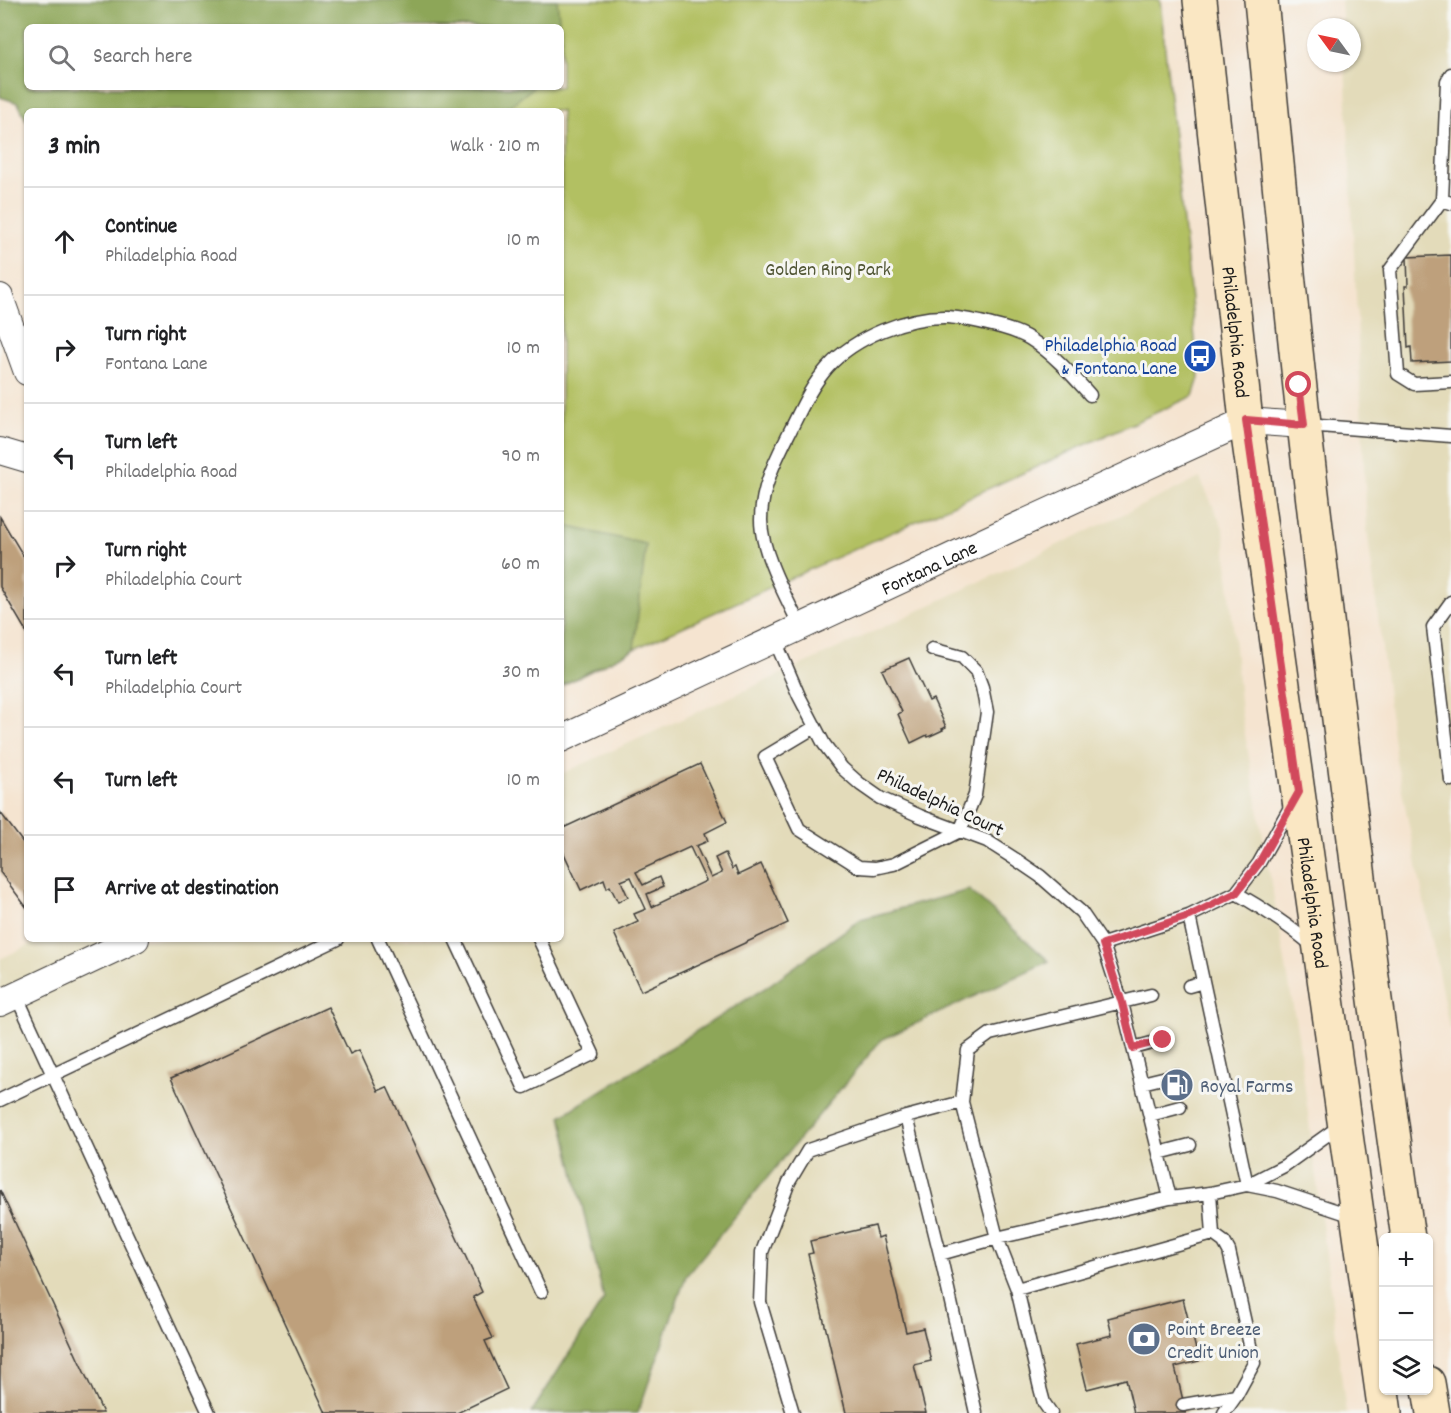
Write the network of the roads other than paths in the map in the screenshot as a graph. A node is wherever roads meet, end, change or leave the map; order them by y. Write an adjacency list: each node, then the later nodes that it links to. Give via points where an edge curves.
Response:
1 (1200, 0): 9 (main road, Philadelphia Road)
2 (1261, 0): 10 (main road)
3 (1451, 74): 4 (lane, via 1447,81)
4 (1447, 201): 7 (lane, via 1390,270 1398,374 1414,384)
5 (0, 297): 6 (street)
6 (24, 364)
7 (1451, 382)
8 (1090, 395): 15 (lane, via 1050,354 1029,339 973,320 946,317 913,321 883,329 855,344 829,365 809,392 765,489 761,520 765,542)
9 (1246, 420): 10 (street, Fontana Lane); 15 (street, Fontana Lane); 21 (main road, Philadelphia Road)
10 (1304, 425): 11 (lane); 58 (main road)
11 (1451, 436)
12 (0, 451): 13 (street)
13 (24, 457)
14 (1451, 602): 20 (lane, via 1432,627)
15 (800, 626): 16 (street, Fontana Lane)
16 (774, 639): 18 (lane, Philadelphia Court); 19 (street, Fontana Lane)
17 (932, 649): 22 (lane, via 962,657 976,671 987,712 975,795)
18 (815, 727): 22 (lane, Philadelphia Court, via 842,768 860,784 880,798); 22 (lane, via 765,757 799,829 859,867 875,868 894,864)
19 (564, 738)
20 (1451, 780)
21 (1299, 792): 23 (lane, via 1259,863); 31 (main road, Philadelphia Road)
22 (960, 831): 30 (lane, Philadelphia Court, via 987,841 1040,876 1082,912)
23 (1236, 893): 24 (lane); 31 (lane, via 1283,922)
24 (1189, 916): 30 (lane); 32 (lane)
25 (130, 942): 35 (street)
26 (332, 942): 43 (lane)
27 (379, 942): 63 (lane)
28 (456, 942): 29 (lane, via 524,1087 593,1054)
29 (540, 942)
30 (1103, 944): 36 (lane, Philadelphia Court)
31 (1322, 955): 51 (main road, Philadelphia Road)
32 (1203, 982): 33 (lane); 37 (lane)
33 (1189, 986)
34 (1151, 995): 36 (lane)
35 (8, 999): 43 (lane)
36 (1122, 1003): 40 (lane, Philadelphia Court); 47 (lane, via 990,1034 968,1050)
37 (1213, 1027): 38 (lane); 41 (lane)
38 (1200, 1030)
39 (1163, 1040): 40 (lane)
40 (1133, 1048): 45 (lane, Philadelphia Court)
41 (1220, 1064): 42 (lane); 54 (lane, via 1221,1097)
42 (1207, 1067)
43 (53, 1075): 46 (lane); 67 (lane)
44 (1175, 1075): 45 (lane)
45 (1142, 1083): 49 (lane, Philadelphia Court)
46 (0, 1100)
47 (962, 1102): 50 (lane); 60 (lane)
48 (1180, 1107): 49 (lane)
49 (1150, 1115): 53 (lane, Philadelphia Court)
50 (906, 1117): 61 (lane); 68 (lane, via 808,1150 789,1182 762,1252 760,1302)
51 (1345, 1122): 54 (lane, via 1284,1166); 57 (main road, Philadelphia Road)
52 (1190, 1145): 53 (lane)
53 (1159, 1153): 56 (lane, Philadelphia Court)
54 (1247, 1185): 55 (lane); 57 (lane)
55 (1210, 1192): 56 (lane); 59 (lane)
56 (1170, 1198): 60 (lane)
57 (1358, 1218): 72 (main road, Philadelphia Road)
58 (1407, 1233)
59 (1213, 1234): 62 (lane); 64 (lane, via 1229,1251 1254,1363)
60 (997, 1238): 61 (lane); 62 (lane)
61 (940, 1254): 69 (lane)
62 (1017, 1289): 70 (lane, via 1044,1403)
63 (541, 1292)
64 (1236, 1395): 66 (lane); 71 (lane)
65 (1430, 1395): 73 (main road)
66 (1183, 1405)
67 (209, 1413)
68 (793, 1413)
69 (976, 1413)
70 (1051, 1413)
71 (1224, 1413)
72 (1385, 1413)
73 (1433, 1413)

